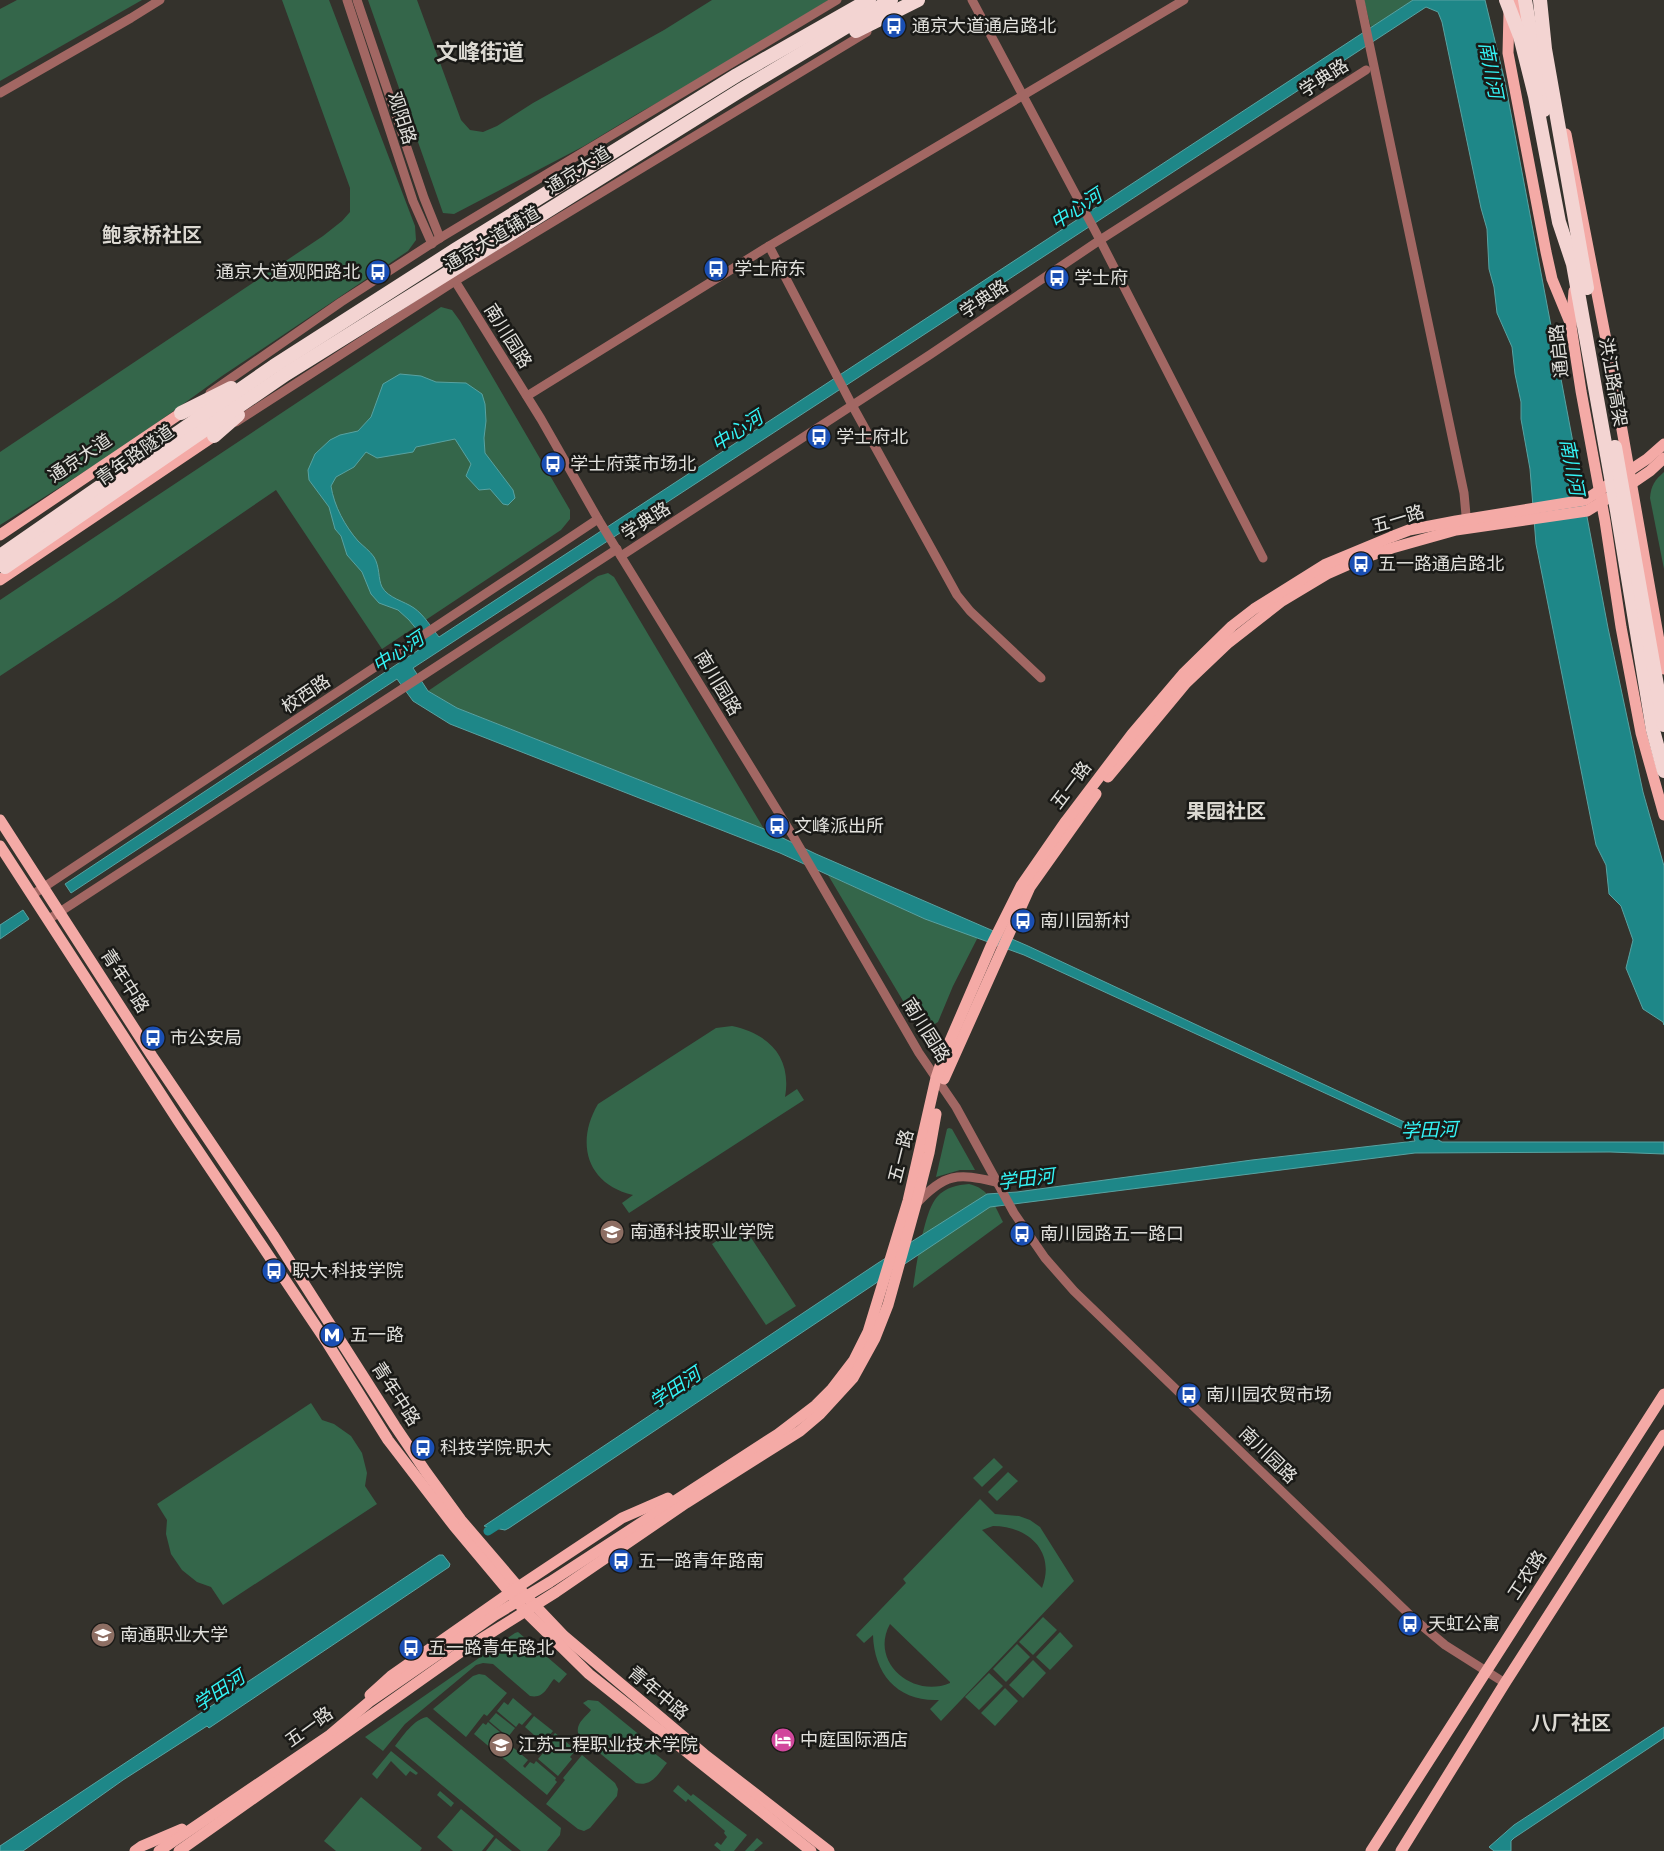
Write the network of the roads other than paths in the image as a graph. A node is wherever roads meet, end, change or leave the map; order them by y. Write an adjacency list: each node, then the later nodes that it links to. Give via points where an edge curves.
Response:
1 (160, 0): 19 (street)
2 (347, 0): 23 (street, 观阳路, via 413,201)
3 (357, 0): 21 (street, 观阳路)
4 (836, 0): 21 (street, 通京大道辅道)
5 (849, 0): 17 (highway)
6 (869, 0): 17 (highway, 通京大道)
7 (891, 0): 18 (highway, 通京大道)
8 (919, 0): 18 (highway); 26 (street, 通京大道辅道)
9 (972, 0): 20 (street)
10 (1184, 0): 20 (street)
11 (1360, 0): 39 (street, via 1464,493)
12 (1508, 0): 25 (highway, bridge, via 1535,96 1559,222); 27 (main road, via 1508,53 1552,279)
13 (1514, 0): 27 (main road, 通启路, via 1546,134 1575,292)
14 (1524, 0): 25 (highway, 洪江路高架, bridge)
15 (1538, 0): 35 (main road, via 1574,167); 46 (highway, 洪江路高架, bridge)
16 (1366, 70): 22 (street, 学典路)
17 (737, 74): 28 (highway, 通京大道, via 455,250)
18 (742, 90): 28 (highway, 通京大道)
19 (0, 93)
20 (1024, 95): 22 (street); 24 (street)
21 (440, 238): 23 (street, 通京大道辅道)
22 (1100, 240): 30 (street, 学典路); 42 (street)
23 (432, 244): 31 (street, 通京大道辅道)
24 (769, 246): 29 (street); 30 (street)
25 (1573, 264): 47 (highway, 洪江路高架, bridge, via 1653,730)
26 (455, 281): 29 (street, 南川园路); 32 (street, 通京大道辅道)
27 (1571, 326): 37 (main road, 通启路)
28 (280, 370): 31 (highway); 32 (highway); 43 (highway, 青年路隧道)
29 (526, 396): 38 (street, 南川园路)
30 (852, 405): 41 (street, 学典路); 45 (street, via 957,595)
31 (181, 412): 40 (main road, 通京大道)
32 (214, 436): 43 (main road)
33 (1664, 444): 35 (main road, 五一路)
34 (1664, 458): 36 (main road, 五一路)
35 (1629, 471): 36 (main road); 37 (main road, 五一路)
36 (1631, 484): 37 (main road, 五一路); 44 (main road)
37 (1601, 497): 39 (main road, 五一路, via 1586,506); 48 (main road, 通启路, via 1641,733)
38 (600, 522): 41 (street, 南川园路); 51 (street, 校西路, via 434,627)
39 (1467, 524): 55 (main road, 五一路, via 1392,548 1327,574 1282,602 1227,644 1186,683 1104,782 1030,887 1004,932 943,1057)
40 (0, 535)
41 (618, 550): 53 (street); 55 (street, 南川园路, via 793,836 919,1053)
42 (1262, 558)
43 (2, 567)
44 (1664, 669)
45 (1041, 678)
46 (1664, 725)
47 (1664, 772)
48 (1664, 815)
49 (0, 820): 51 (main road, 青年中路)
50 (0, 846): 52 (main road, 青年中路)
51 (44, 887): 52 (street, 校西路); 53 (main road, 青年中路)
52 (32, 895): 54 (main road, 青年中路)
53 (60, 913): 54 (street); 60 (main road, 青年中路, via 426,1472)
54 (49, 919): 60 (main road, 青年中路, via 388,1440 454,1526)
55 (939, 1081): 56 (street, 南川园路, via 969,1129); 57 (main road, 五一路, via 930,1153); 60 (main road, 五一路, via 908,1201 868,1332 854,1360 831,1390 778,1434 684,1493 622,1518)
56 (998, 1186): 57 (street, via 972,1176 957,1176 928,1191); 61 (street, 南川园路, via 1045,1258 1074,1291 1414,1619 1445,1646)
57 (916, 1204): 60 (main road, 五一路, via 888,1305 875,1338 859,1369 836,1398 800,1431)
58 (1664, 1394): 61 (main road, 工农路)
59 (1664, 1435): 62 (main road)
60 (522, 1599): 63 (main road, 五一路, via 390,1676 330,1735); 66 (main road, 五一路, via 462,1651); 67 (main road, 青年中路, via 589,1674); 68 (main road, 青年中路, via 704,1754)
61 (1486, 1672): 62 (street, 南川园路); 69 (main road, 工农路)
62 (1505, 1683): 70 (main road)
63 (209, 1817): 64 (main road); 65 (main road, 五一路)
64 (135, 1851)
65 (159, 1851)
66 (180, 1851)
67 (811, 1851)
68 (830, 1851)
69 (1371, 1851)
70 (1401, 1851)

